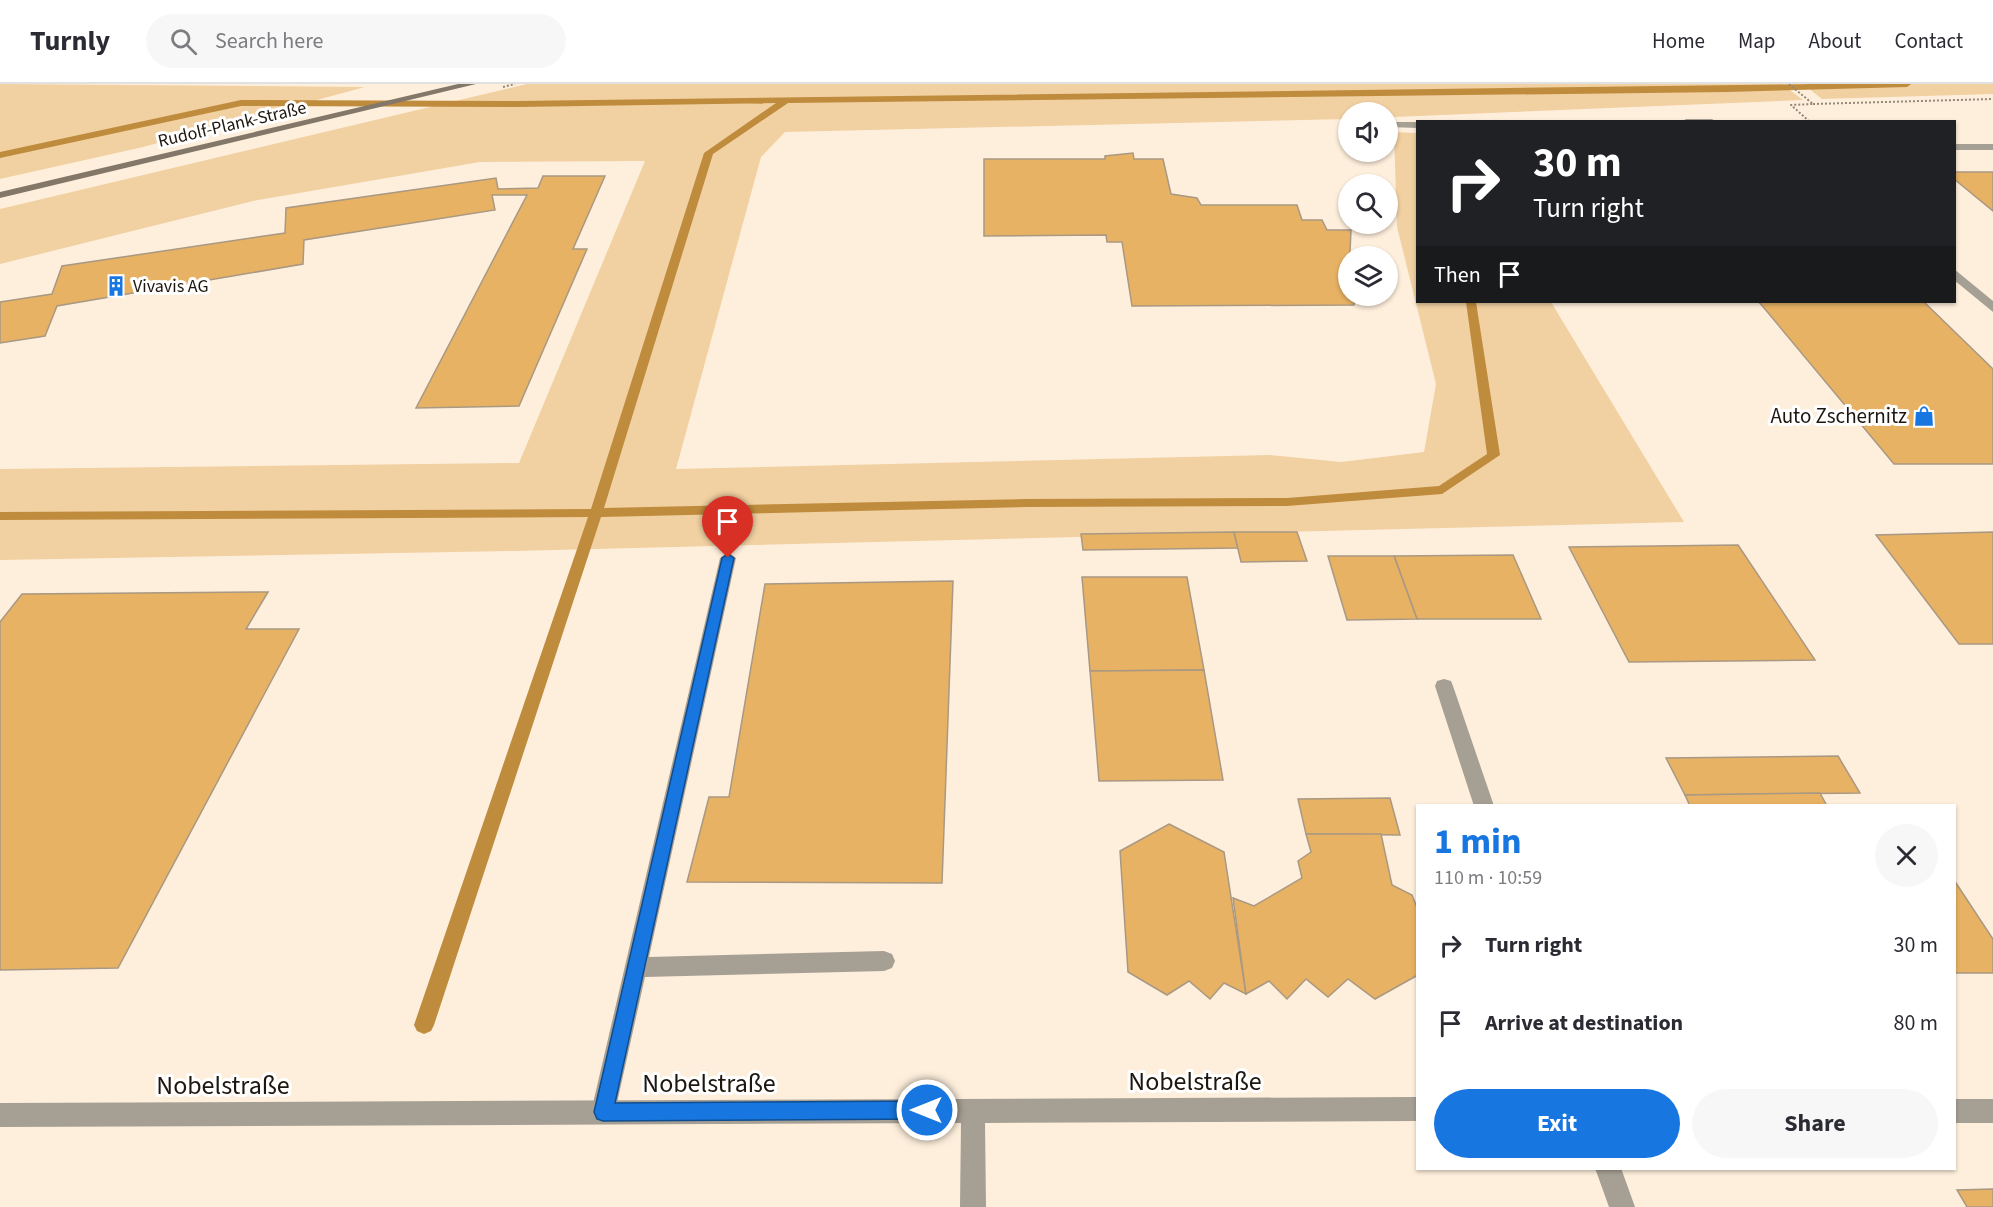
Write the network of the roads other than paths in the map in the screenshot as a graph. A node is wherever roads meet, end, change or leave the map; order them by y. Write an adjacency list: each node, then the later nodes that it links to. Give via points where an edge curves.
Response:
1 (471, 84): 6 (main road, Rudolf-Plank-Straße)
2 (1398, 125): 3 (street)
3 (1416, 125)
4 (1956, 147): 5 (street)
5 (1993, 147)
6 (0, 195)
7 (1956, 275): 8 (street)
8 (1993, 308)
9 (728, 558): 13 (street)
10 (1444, 686): 11 (street)
11 (1483, 804)
12 (884, 961): 13 (street)
13 (636, 967): 18 (street)
14 (1416, 1109): 15 (street, Nobelstraße)
15 (974, 1110): 18 (street, Nobelstraße); 21 (street)
16 (1956, 1111): 17 (street)
17 (1993, 1111)
18 (603, 1112): 19 (street, Nobelstraße)
19 (0, 1115)
20 (1609, 1170): 22 (street)
21 (973, 1207)
22 (1622, 1207)

